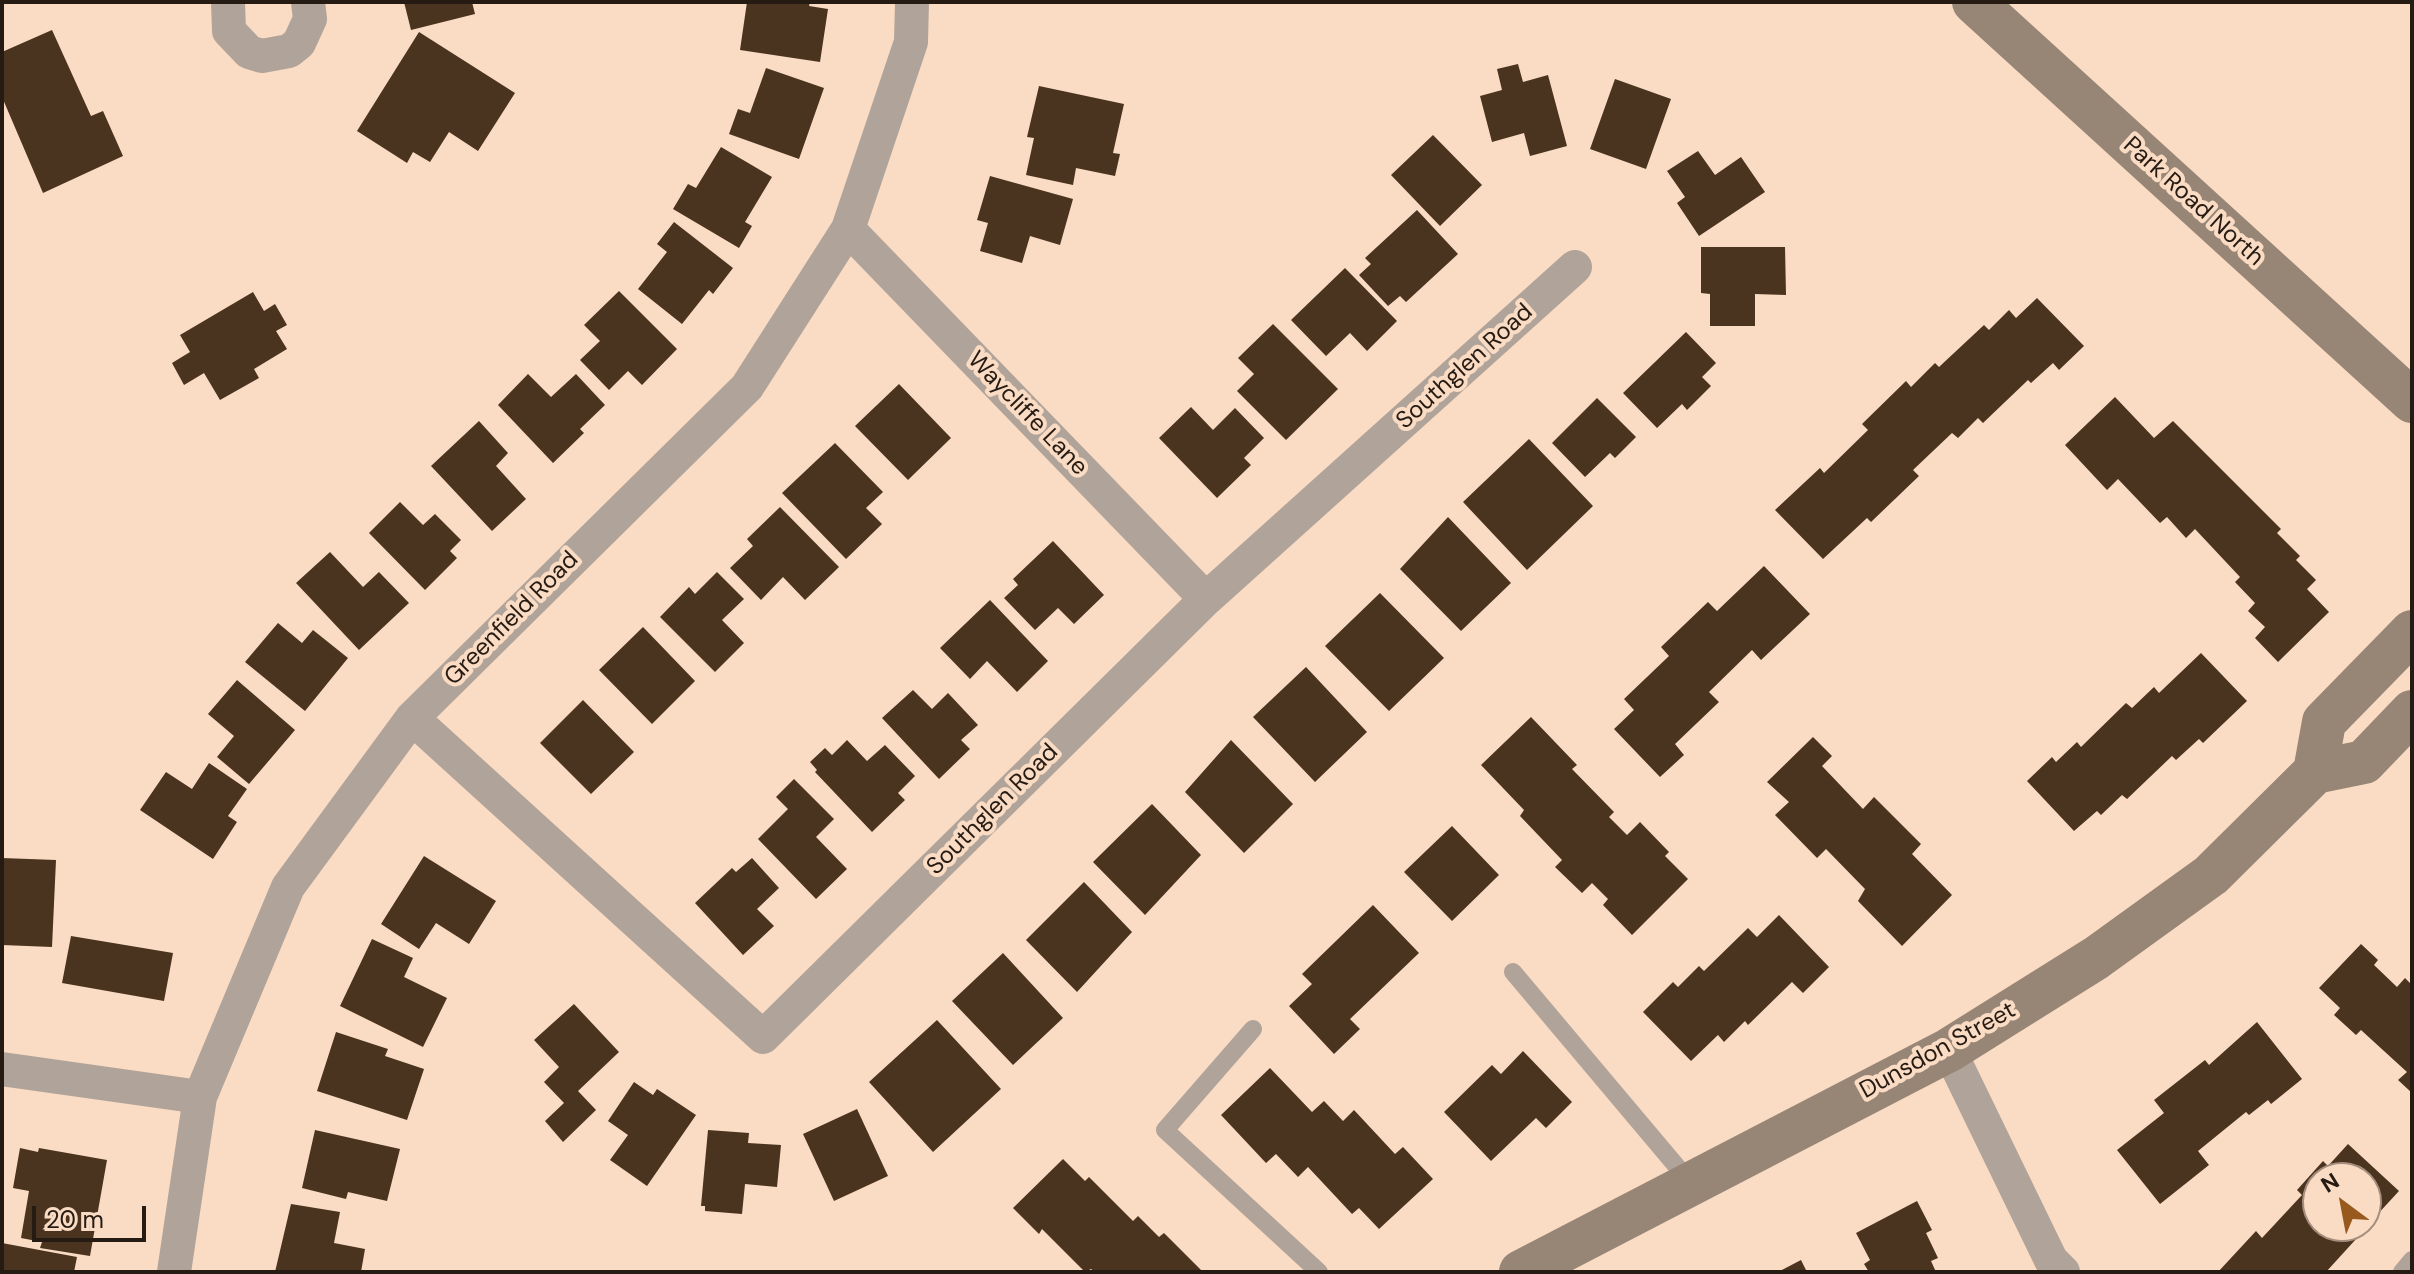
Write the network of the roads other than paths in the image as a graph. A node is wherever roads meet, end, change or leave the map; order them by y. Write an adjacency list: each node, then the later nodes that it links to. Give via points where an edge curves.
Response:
1 (228, 2): 2 (street, via 229,31 237,43 262,56 289,51 299,43 310,19)
2 (308, 2)
3 (912, 2): 5 (street, Greenfield Road, via 911,42)
4 (1974, 2): 7 (main road, Park Road North)
5 (848, 229): 8 (street, Waycliffe Lane); 11 (street, Greenfield Road, via 747,387)
6 (1575, 267): 8 (street, Southglen Road)
7 (2412, 401)
8 (1206, 599): 11 (street, Southglen Road, via 763,1037)
9 (2412, 632): 12 (main road, via 2324,722)
10 (2412, 712): 12 (main road, via 2364,762)
11 (412, 718): 17 (street, Greenfield Road, via 288,887)
12 (2315, 772): 15 (main road, Dunsdon Street, via 2211,875 2096,958)
13 (1513, 972): 18 (lane)
14 (1253, 1029): 22 (lane, via 1165,1130)
15 (1949, 1050): 18 (main road, Dunsdon Street); 23 (street, via 2051,1260)
16 (2, 1069): 17 (street)
17 (200, 1097): 21 (street, Greenfield Road)
18 (1689, 1181): 20 (main road, Dunsdon Street)
19 (2412, 1260): 24 (lane)
20 (1542, 1267)
21 (174, 1272)
22 (1319, 1272)
23 (2063, 1272)
24 (2402, 1272)

